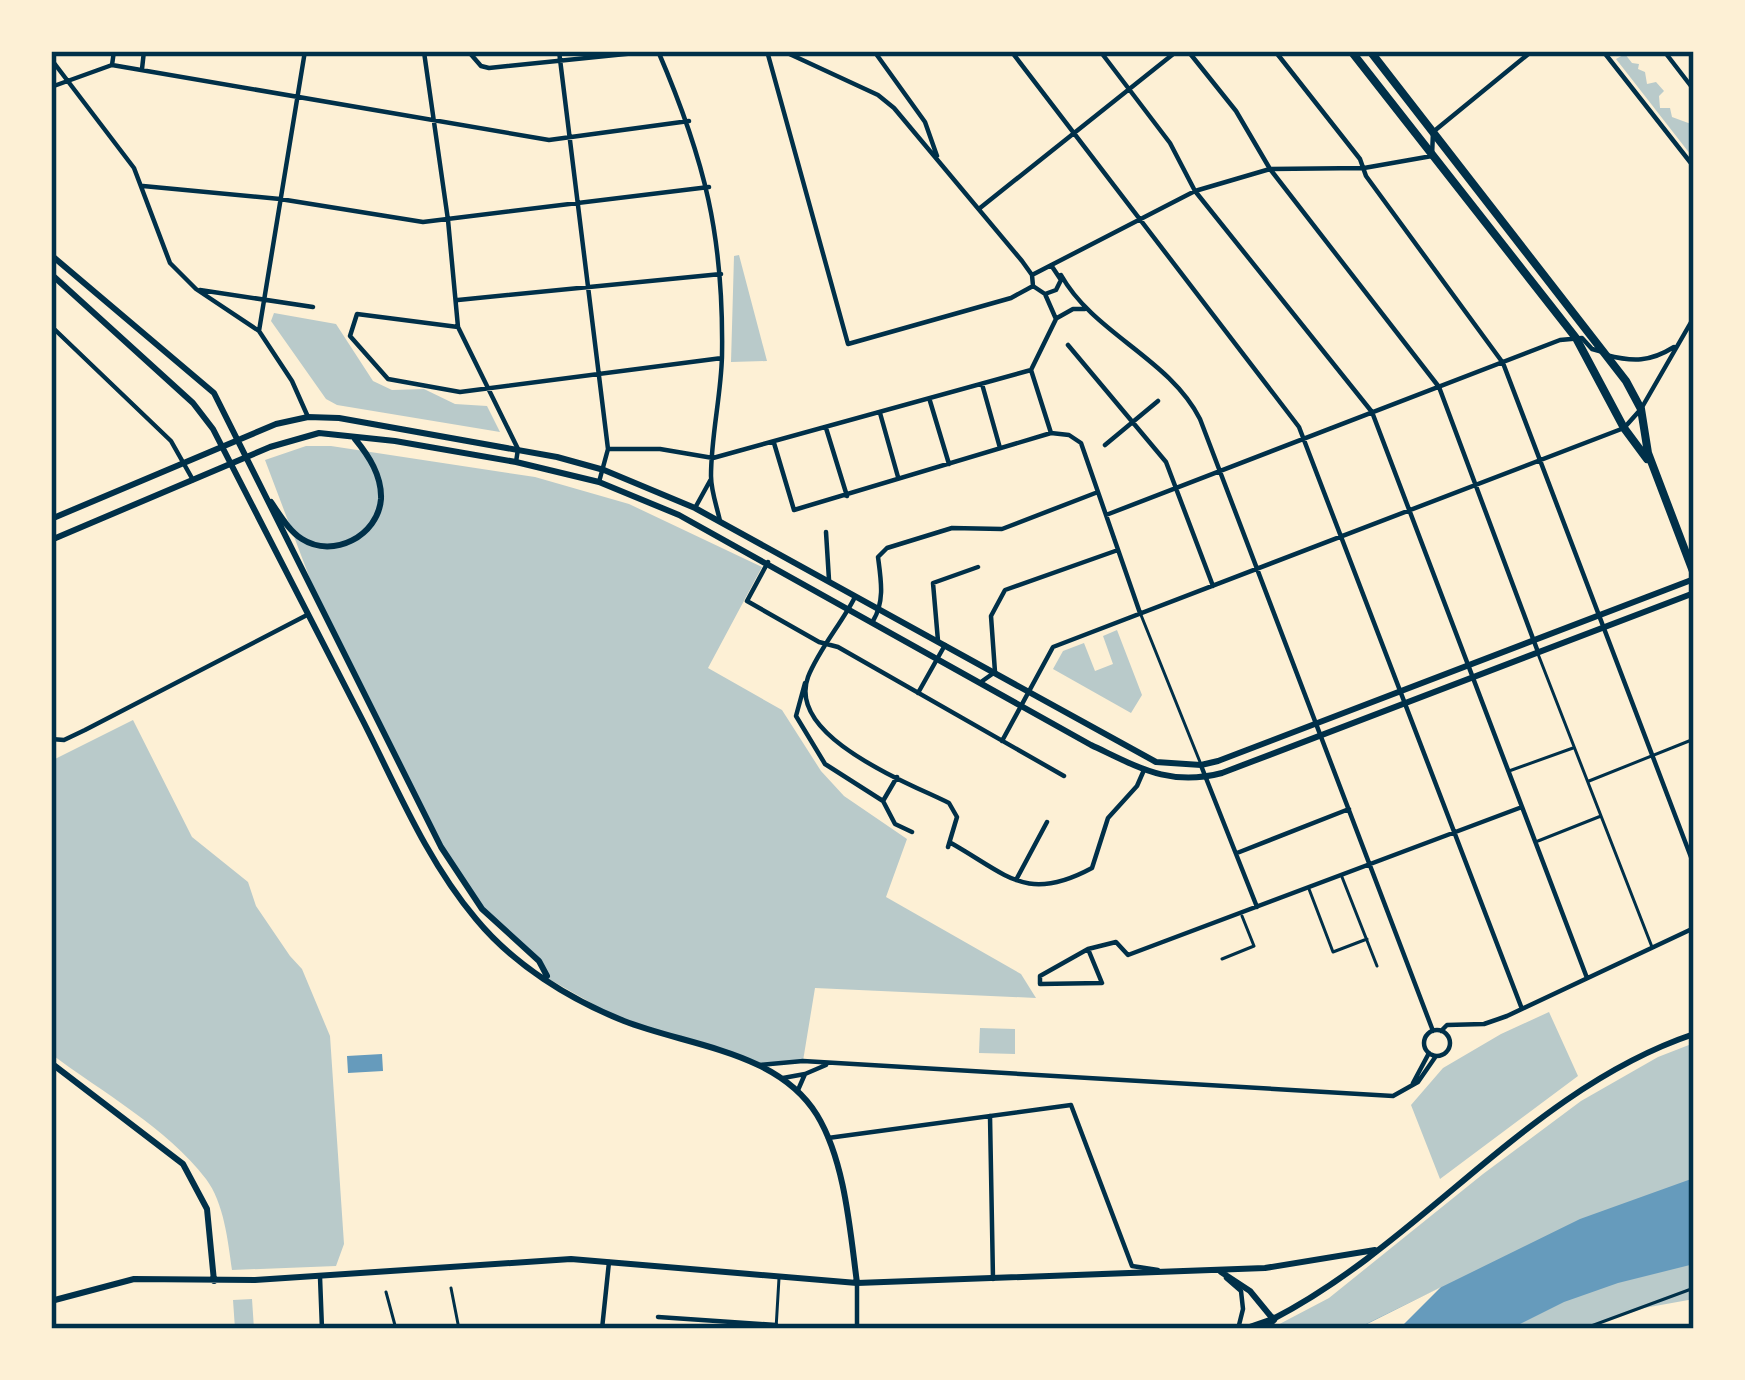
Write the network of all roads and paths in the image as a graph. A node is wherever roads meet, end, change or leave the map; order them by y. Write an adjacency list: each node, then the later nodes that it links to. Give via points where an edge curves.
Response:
1 (114, 51): 23 (street)
2 (144, 51): 24 (street)
3 (305, 51): 29 (street)
4 (468, 51): 22 (street, via 489,68)
5 (559, 51): 22 (street)
6 (657, 51): 22 (street); 31 (street)
7 (767, 51): 54 (street, via 848,344)
8 (783, 51): 36 (street, via 878,95)
9 (874, 51): 36 (street, via 926,122)
10 (1011, 51): 32 (street)
11 (1100, 51): 27 (street)
12 (1178, 51): 27 (street)
13 (1188, 51): 39 (street)
14 (1275, 51): 38 (street)
15 (1351, 51): 35 (main road)
16 (1370, 51): 33 (main road)
17 (1532, 51): 33 (street)
18 (1604, 51): 37 (street)
19 (1664, 51): 28 (street)
20 (424, 52): 30 (street)
21 (51, 59): 25 (street)
22 (560, 62): 34 (street)
23 (112, 65): 24 (street); 25 (street)
24 (142, 69): 29 (street)
25 (68, 80): 26 (street); 40 (street)
26 (51, 87)
27 (1129, 88): 32 (street); 42 (street)
28 (1694, 90)
29 (297, 97): 30 (street); 43 (street)
30 (435, 118): 34 (street, via 549,140); 47 (street)
31 (688, 122): 34 (street); 41 (street)
32 (1075, 132): 45 (street); 46 (street)
33 (1432, 132): 35 (street); 72 (main road)
34 (572, 136): 44 (street)
35 (1432, 156): 38 (street); 67 (main road)
36 (939, 161): 45 (street)
37 (1694, 167)
38 (1364, 168): 39 (street); 74 (street)
39 (1270, 169): 42 (street); 79 (street)
40 (143, 186): 43 (street); 56 (street, via 170,262)
41 (709, 187): 44 (street); 51 (street)
42 (1196, 190): 46 (street); 83 (street)
43 (280, 199): 47 (street); 58 (street)
44 (579, 201): 47 (street); 55 (street)
45 (979, 209): 52 (street)
46 (1138, 218): 49 (street); 92 (street)
47 (448, 220): 59 (street)
48 (51, 255): 111 (street, via 214,393)
49 (1051, 265): 52 (street); 53 (street)
50 (51, 274): 136 (street, via 212,428)
51 (722, 274): 55 (street); 73 (street)
52 (1032, 274): 54 (street)
53 (1060, 275): 57 (street, via 1056,290); 61 (street)
54 (1033, 286): 57 (street)
55 (589, 287): 59 (street); 76 (street)
56 (196, 290): 58 (street); 66 (street)
57 (1045, 294): 63 (street)
58 (263, 298): 60 (street); 66 (street)
59 (458, 300): 65 (street)
60 (313, 308)
61 (1085, 309): 63 (street); 105 (street, via 1191,400)
62 (1694, 317): 69 (street)
63 (1056, 319): 75 (street)
64 (51, 326): 68 (street)
65 (458, 327): 78 (street); 78 (street, via 357,314 350,336 388,379 460,392)
66 (260, 331): 85 (street)
67 (1576, 338): 72 (street); 74 (street); 88 (main road)
68 (65, 341): 70 (street); 101 (street, via 171,441)
69 (1679, 344): 72 (street, via 1632,362); 82 (street)
70 (51, 345)
71 (1067, 345): 86 (street)
72 (1604, 353): 82 (main road)
73 (722, 358): 76 (street); 98 (street)
74 (1503, 363): 79 (street); 99 (street)
75 (1031, 370): 77 (street); 89 (street)
76 (597, 373): 78 (street); 97 (street)
77 (982, 384): 80 (street); 96 (street)
78 (486, 387): 95 (street)
79 (1439, 387): 83 (street); 110 (street)
80 (929, 399): 84 (street); 102 (street)
81 (1158, 401): 86 (street)
82 (1641, 409): 88 (street); 103 (main road)
83 (1372, 412): 92 (street); 116 (street)
84 (880, 413): 87 (street); 107 (street)
85 (308, 417): 90 (street); 95 (street); 101 (street)
86 (1134, 422): 94 (street); 112 (street)
87 (826, 428): 93 (street); 114 (street)
88 (1624, 428): 99 (street); 103 (main road)
89 (1051, 433): 96 (street); 113 (street, via 1081,442)
90 (319, 434): 91 (street); 108 (street)
91 (352, 436): 100 (street); 111 (street, via 373,464 381,496 376,516 354,540 322,546 301,538)
92 (1304, 438): 105 (street); 121 (street)
93 (775, 443): 98 (street); 114 (street, via 794,510)
94 (1105, 445)
95 (518, 448): 100 (street); 104 (street)
96 (1000, 448): 102 (street)
97 (608, 449): 98 (street); 104 (street)
98 (713, 458): 106 (street)
99 (1542, 459): 110 (street); 135 (street)
100 (516, 462): 109 (street)
101 (184, 464): 108 (street); 118 (street)
102 (949, 464): 107 (street)
103 (1652, 465): 127 (main road)
104 (604, 470): 109 (street); 115 (street)
105 (1221, 470): 112 (street); 126 (street)
106 (711, 479): 115 (street); 119 (street)
107 (898, 479): 114 (street)
108 (193, 480): 122 (street)
109 (599, 482): 124 (street)
110 (1474, 485): 116 (street); 139 (street)
111 (260, 486): 190 (street, via 441,848 482,909)
112 (1176, 488): 117 (street); 129 (street)
113 (1098, 492): 117 (street); 133 (street, via 1002,529 952,529 886,548 878,557)
114 (847, 496)
115 (695, 508): 119 (street)
116 (1410, 511): 121 (street); 144 (street)
117 (1106, 515): 123 (street)
118 (51, 519)
119 (720, 521): 128 (street)
120 (826, 532): 128 (street)
121 (1344, 536): 126 (street); 149 (street)
122 (51, 540)
123 (1118, 550): 134 (street); 145 (street, via 1005,590 991,616)
124 (768, 562): 132 (street); 140 (street, via 747,601)
125 (978, 566): 141 (street, via 933,583)
126 (1259, 569): 129 (street); 154 (street)
127 (1694, 576): 135 (street)
128 (829, 582): 131 (street)
129 (1213, 586): 134 (street)
130 (1694, 593): 138 (street)
131 (856, 597): 132 (street); 133 (street)
132 (849, 609): 137 (street); 140 (street)
133 (880, 610): 137 (street); 141 (street)
134 (1141, 614): 151 (street, via 1053,647); 161 (street)
135 (1598, 614): 138 (street); 139 (street)
136 (307, 615): 156 (street, via 85,730); 190 (street, via 444,875 504,950)
137 (872, 622): 143 (street)
138 (1603, 627): 142 (street); 160 (street)
139 (1533, 639): 142 (street); 144 (street)
140 (829, 642): 147 (street); 150 (street)
141 (941, 643): 143 (street); 145 (street)
142 (1538, 652): 146 (street); 159 (street)
143 (936, 658): 148 (street); 150 (street)
144 (1468, 665): 146 (street); 149 (street)
145 (994, 672): 148 (street); 151 (street)
146 (1473, 677): 152 (street); 163 (street)
147 (807, 679): 165 (street, via 808,703 830,740); 168 (street, via 796,716 825,764)
148 (980, 682): 153 (street)
149 (1402, 690): 152 (street); 154 (street)
150 (918, 693): 158 (street)
151 (1030, 694): 153 (street); 161 (street, via 1156,762)
152 (1406, 703): 155 (street); 173 (street)
153 (1024, 706): 158 (street); 162 (street)
154 (1316, 722): 155 (street); 161 (street)
155 (1322, 736): 166 (street); 170 (street)
156 (51, 739)
157 (1694, 739): 160 (street)
158 (1002, 741): 164 (street)
159 (1575, 747): 163 (street); 167 (street)
160 (1652, 755): 167 (street); 178 (street)
161 (1201, 765): 166 (street)
162 (1144, 770): 166 (street); 180 (street, via 1108,818 1092,868 1062,884)
163 (1509, 771): 169 (street)
164 (1064, 776)
165 (897, 777): 168 (street); 180 (street, via 954,809 949,845)
166 (1206, 778): 176 (street)
167 (1588, 782): 171 (street)
168 (884, 801): 174 (street, via 895,824)
169 (1523, 806): 173 (street); 175 (street)
170 (1349, 809): 176 (street); 177 (street)
171 (1601, 817): 175 (street); 186 (street)
172 (1047, 822): 180 (street)
173 (1454, 831): 177 (street); 192 (street)
174 (912, 832)
175 (1536, 842): 191 (street)
176 (1236, 854): 182 (street)
177 (1370, 863): 179 (street); 193 (street)
178 (1694, 866)
179 (1341, 875): 181 (street); 185 (street)
180 (1016, 880)
181 (1308, 888): 182 (street); 185 (street, via 1333,952)
182 (1257, 907): 183 (street)
183 (1242, 914): 187 (street, via 1128,955 1116,942); 188 (street, via 1254,946)
184 (1694, 928): 186 (street)
185 (1367, 939): 189 (street)
186 (1652, 947): 191 (street)
187 (1088, 949): 187 (street, via 1102,983 1040,984 1040,976)
188 (1222, 958)
189 (1377, 966)
190 (549, 979): 199 (street, via 623,1021)
191 (1587, 979): 192 (street)
192 (1522, 1009): 193 (street)
193 (1437, 1031): 195 (street, via 1425,1041); 195 (street, via 1448,1036 1449,1048)
194 (1694, 1034): 205 (street, via 1572,1098)
195 (1432, 1054): 198 (street, via 1410,1088 1393,1096)
196 (51, 1063): 212 (street, via 183,1164 207,1209)
197 (795, 1063): 198 (street); 199 (street); 201 (street)
198 (837, 1063): 200 (street)
199 (760, 1065): 201 (street)
200 (805, 1074): 201 (street); 202 (street)
201 (782, 1078): 202 (street)
202 (798, 1090): 204 (street)
203 (990, 1116): 204 (street); 208 (street, via 1071,1105 1132,1266); 211 (street)
204 (828, 1138): 213 (street)
205 (1375, 1250): 207 (street); 219 (street)
206 (609, 1262): 209 (street); 210 (street); 224 (street)
207 (1218, 1270): 208 (street); 219 (street); 226 (street, via 1241,1291)
208 (1176, 1273): 211 (street)
209 (779, 1276): 213 (street); 220 (street)
210 (320, 1277): 212 (street); 221 (street)
211 (993, 1279): 213 (street)
212 (214, 1281): 217 (street, via 134,1279)
213 (857, 1283): 225 (street)
214 (451, 1288): 223 (street)
215 (1694, 1288): 228 (street)
216 (386, 1292): 222 (street)
217 (53, 1298)
218 (658, 1317): 220 (street)
219 (1273, 1318): 226 (street); 227 (highway)
220 (776, 1327)
221 (322, 1329)
222 (396, 1329)
223 (459, 1329)
224 (602, 1329)
225 (857, 1329)
226 (1240, 1329)
227 (1262, 1329)
228 (1583, 1329)

